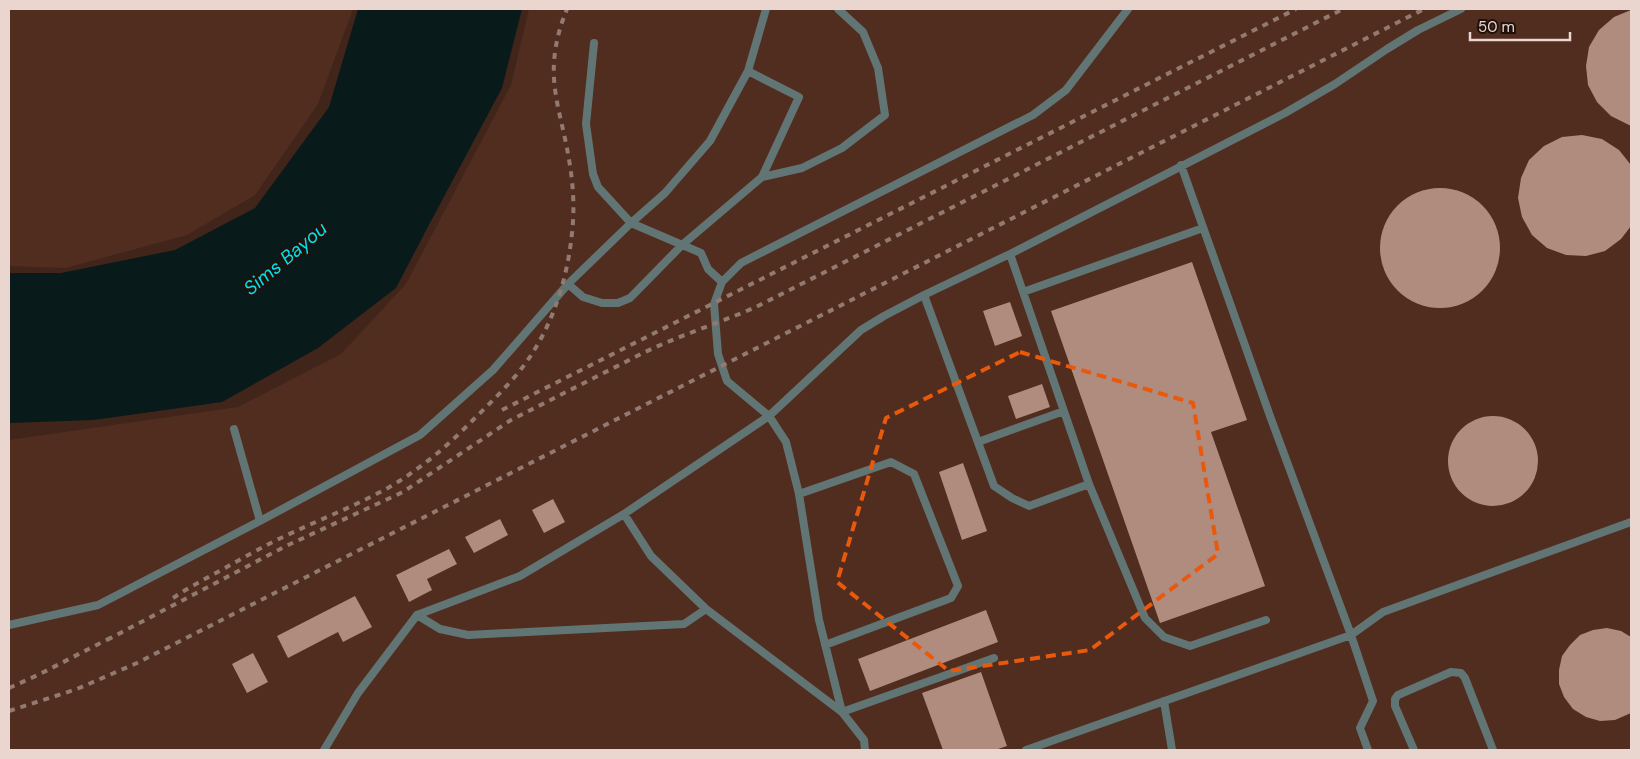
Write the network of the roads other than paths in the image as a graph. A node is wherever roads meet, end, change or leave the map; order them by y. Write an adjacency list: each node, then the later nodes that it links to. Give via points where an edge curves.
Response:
1 (766, 9): 6 (lane)
2 (838, 9): 8 (lane, via 863,32 878,68 885,115 842,148 802,168)
3 (1128, 9): 13 (lane, via 1066,90 1033,115 741,263)
4 (1461, 9): 7 (lane, via 1387,48 1285,113)
5 (594, 43): 9 (lane, via 586,124 593,174 602,192)
6 (748, 72): 8 (lane, via 799,97); 9 (lane, via 710,141 665,193)
7 (1181, 165): 10 (lane); 12 (lane)
8 (762, 177): 11 (lane)
9 (631, 223): 11 (lane); 14 (lane)
10 (1203, 228): 15 (lane); 30 (lane)
11 (682, 245): 13 (lane, via 700,253 708,270); 14 (lane, via 630,298 618,303 602,303 583,297)
12 (1010, 254): 15 (lane); 16 (lane)
13 (722, 282): 18 (lane, via 714,304 714,323 718,354 727,381)
14 (568, 284): 24 (lane, via 493,370 420,435)
15 (1023, 292): 17 (lane)
16 (924, 294): 18 (lane, via 861,330); 20 (lane)
17 (1064, 411): 20 (lane); 21 (lane)
18 (769, 416): 22 (lane, via 786,442); 23 (lane)
19 (234, 429): 24 (lane)
20 (978, 442): 21 (lane, via 994,486 1028,506)
21 (1089, 484): 28 (lane, via 1145,618 1164,637 1190,646)
22 (798, 494): 31 (lane); 31 (lane, via 891,462 914,474 958,586 951,598)
23 (624, 514): 26 (lane, via 651,556); 27 (lane, via 520,576)
24 (260, 521): 29 (lane, via 98,605)
25 (1631, 522): 30 (lane, via 1383,612)
26 (706, 609): 27 (lane, via 684,624 468,635 440,629); 34 (lane)
27 (417, 615): 35 (lane, via 358,693)
28 (1266, 620)
29 (9, 625)
30 (1351, 635): 33 (lane); 39 (lane, via 1373,701 1360,728)
31 (825, 645): 34 (lane)
32 (994, 658): 34 (lane)
33 (1164, 701): 37 (lane); 38 (lane)
34 (842, 712): 36 (lane, via 864,740)
35 (324, 750)
36 (865, 750)
37 (1026, 750)
38 (1172, 750)
39 (1368, 750)
40 (1414, 750): 41 (lane, via 1395,699 1452,672 1461,673 1465,678)
41 (1493, 750)

